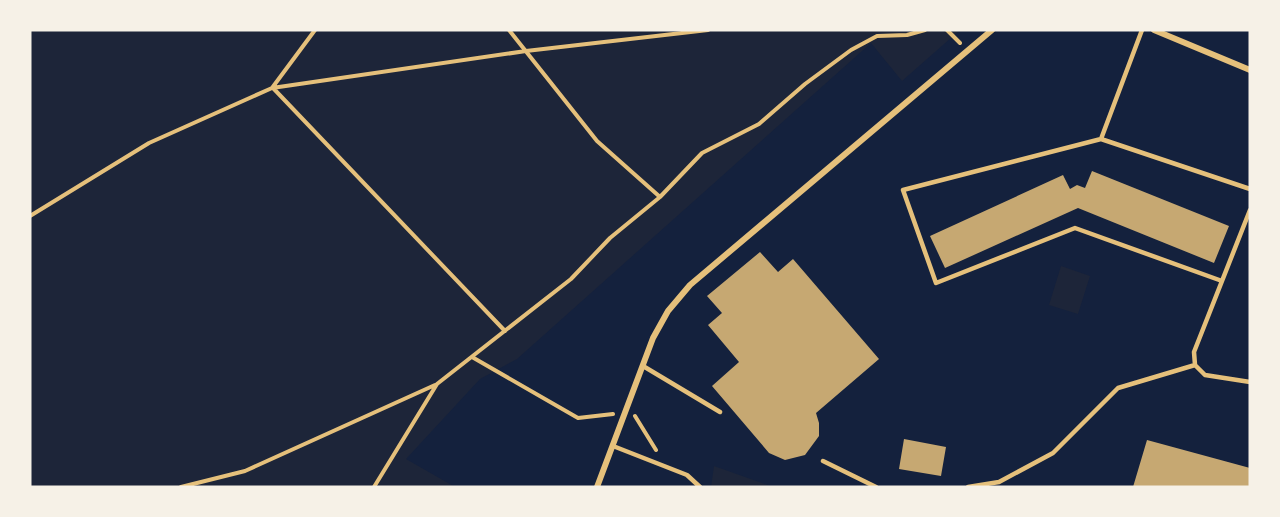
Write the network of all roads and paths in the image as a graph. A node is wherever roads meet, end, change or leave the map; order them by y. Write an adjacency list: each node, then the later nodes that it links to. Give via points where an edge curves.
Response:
1 (315, 30): 12 (path)
2 (509, 30): 10 (path)
3 (708, 30): 10 (path)
4 (925, 30): 15 (path, via 877,36 851,50 759,124 702,153)
5 (947, 30): 6 (path)
6 (958, 30)
7 (992, 30): 22 (street, via 690,285 668,311)
8 (1142, 30): 13 (lane)
9 (1154, 30): 11 (street)
10 (526, 51): 12 (path); 15 (path, via 597,141)
11 (1250, 70)
12 (272, 88): 17 (path, via 149,143); 19 (path)
13 (1101, 139): 14 (lane); 18 (lane, via 903,190 936,284 1075,228)
14 (1250, 189)
15 (660, 197): 19 (path, via 610,238 571,279)
16 (1250, 210): 18 (lane)
17 (30, 216)
18 (1222, 280): 21 (lane, via 1194,352)
19 (505, 331): 20 (path)
20 (472, 357): 24 (path); 26 (path, via 578,418)
21 (1196, 365): 23 (lane, via 1205,375); 35 (lane, via 1118,388 1053,453 999,482)
22 (643, 366): 25 (lane); 26 (street)
23 (1250, 382)
24 (437, 384): 30 (path, via 245,471); 31 (path)
25 (720, 412)
26 (626, 413): 27 (street); 29 (path, via 636,416)
27 (613, 446): 29 (lane); 32 (street)
28 (824, 461): 34 (lane)
29 (665, 466): 33 (lane, via 687,475)
30 (181, 487)
31 (374, 487)
32 (597, 487)
33 (700, 487)
34 (876, 487)
35 (968, 487)

